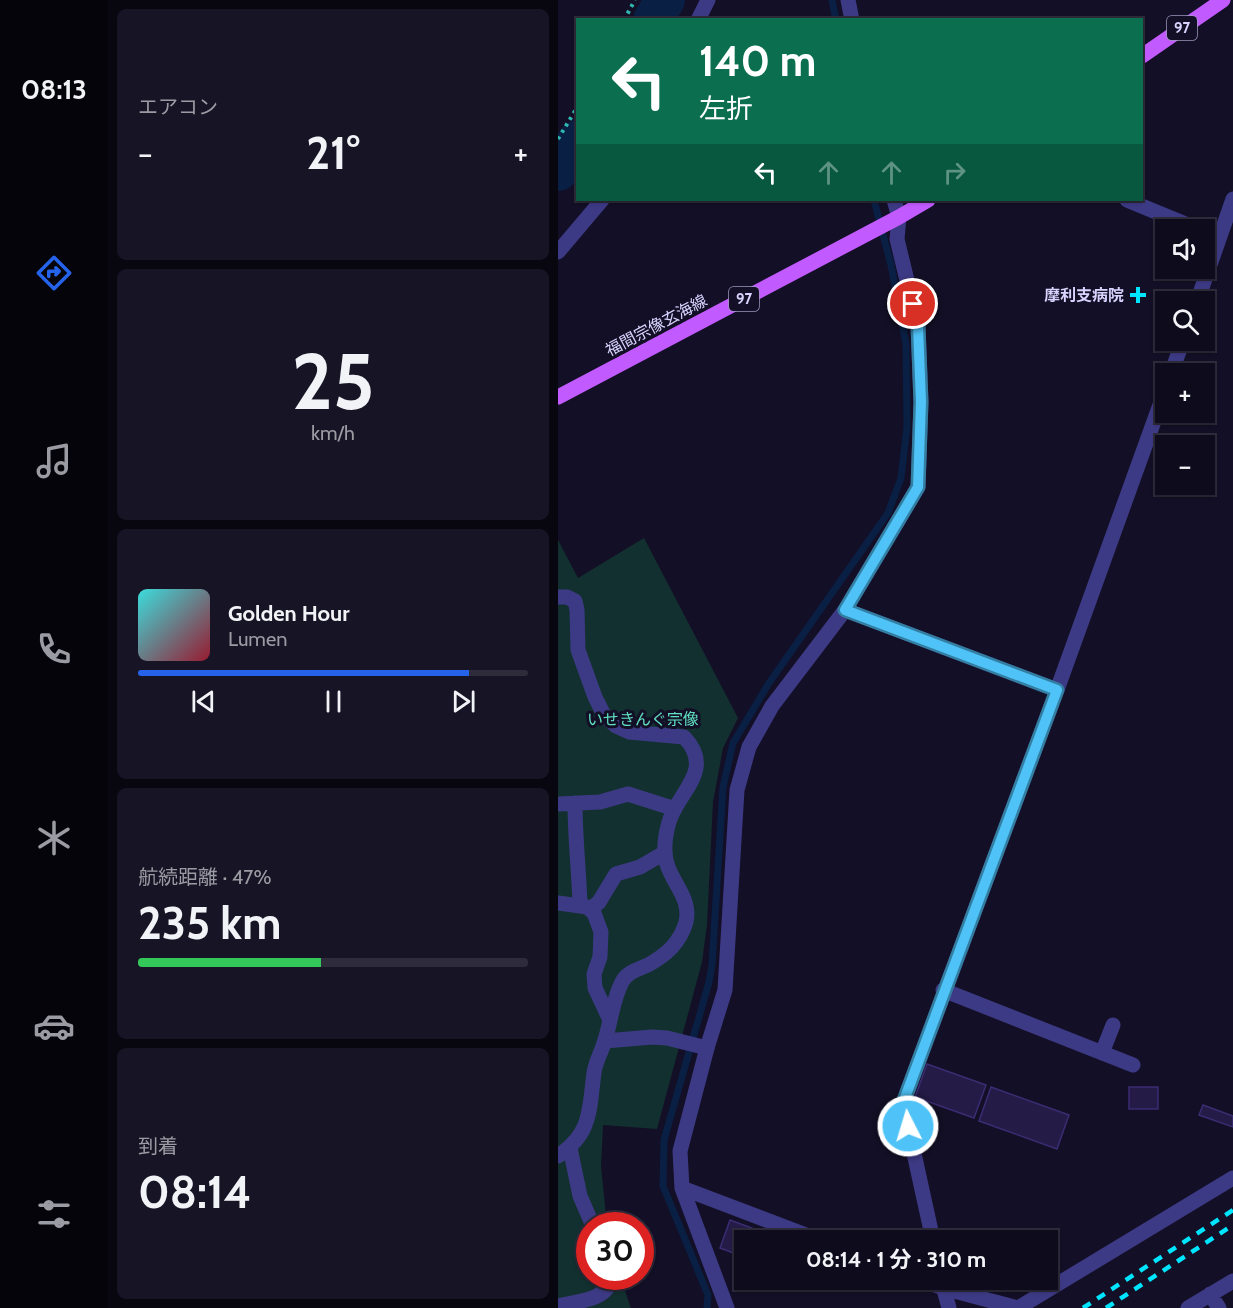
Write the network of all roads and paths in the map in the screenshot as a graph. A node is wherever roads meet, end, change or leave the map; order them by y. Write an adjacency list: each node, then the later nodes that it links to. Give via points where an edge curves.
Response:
1 (635, 0): 5 (path)
2 (708, 0): 6 (street)
3 (848, 0): 7 (street)
4 (1223, 0): 8 (main road, 97)
5 (625, 18)
6 (699, 18)
7 (852, 18)
8 (1143, 55)
9 (576, 109): 10 (path)
10 (558, 139)
11 (1233, 199): 19 (street)
12 (601, 201): 20 (street)
13 (894, 201): 16 (street)
14 (926, 201): 16 (main road, 福間宗像玄海線 / 97)
15 (1129, 201): 17 (street)
16 (899, 217): 22 (main road, 福間宗像玄海線 / 97); 25 (street, via 897,239 918,326 918,487)
17 (1173, 219)
18 (1215, 236): 19 (street)
19 (1220, 238): 21 (street)
20 (558, 252)
21 (1201, 291)
22 (558, 397)
23 (1155, 418): 26 (street)
24 (558, 597): 29 (street, via 575,601 578,650 604,715 629,732 684,737 691,744 696,772)
25 (845, 610): 26 (street); 37 (street, via 772,706 748,747 737,790 725,990)
26 (1057, 690): 33 (street)
27 (574, 803): 28 (street); 29 (street, via 628,795); 32 (street, via 575,845)
28 (558, 804)
29 (675, 809): 30 (street)
30 (664, 853): 32 (street, via 640,867 616,874 599,902); 34 (street, via 685,900 686,920 674,947 623,980)
31 (558, 903): 32 (street)
32 (586, 907): 34 (street, via 601,932 595,988)
33 (943, 990): 38 (street); 45 (street, via 903,1103)
34 (609, 1018): 36 (street)
35 (1113, 1025): 38 (street)
36 (605, 1041): 37 (street, via 667,1038); 40 (street, via 594,1071 586,1124)
37 (707, 1048): 42 (street, via 680,1151)
38 (1102, 1053): 39 (street)
39 (1134, 1065)
40 (564, 1152): 43 (street)
41 (1233, 1178): 47 (street)
42 (682, 1188): 44 (street); 54 (street)
43 (587, 1212)
44 (793, 1230)
45 (931, 1230)
46 (1233, 1281): 52 (street)
47 (1058, 1284)
48 (606, 1290): 53 (street)
49 (944, 1290): 55 (street)
50 (961, 1290): 51 (street, via 1018,1308)
51 (1048, 1290)
52 (1210, 1294): 56 (street); 57 (street)
53 (558, 1306)
54 (725, 1308)
55 (949, 1308)
56 (1188, 1308)
57 (1219, 1308)

